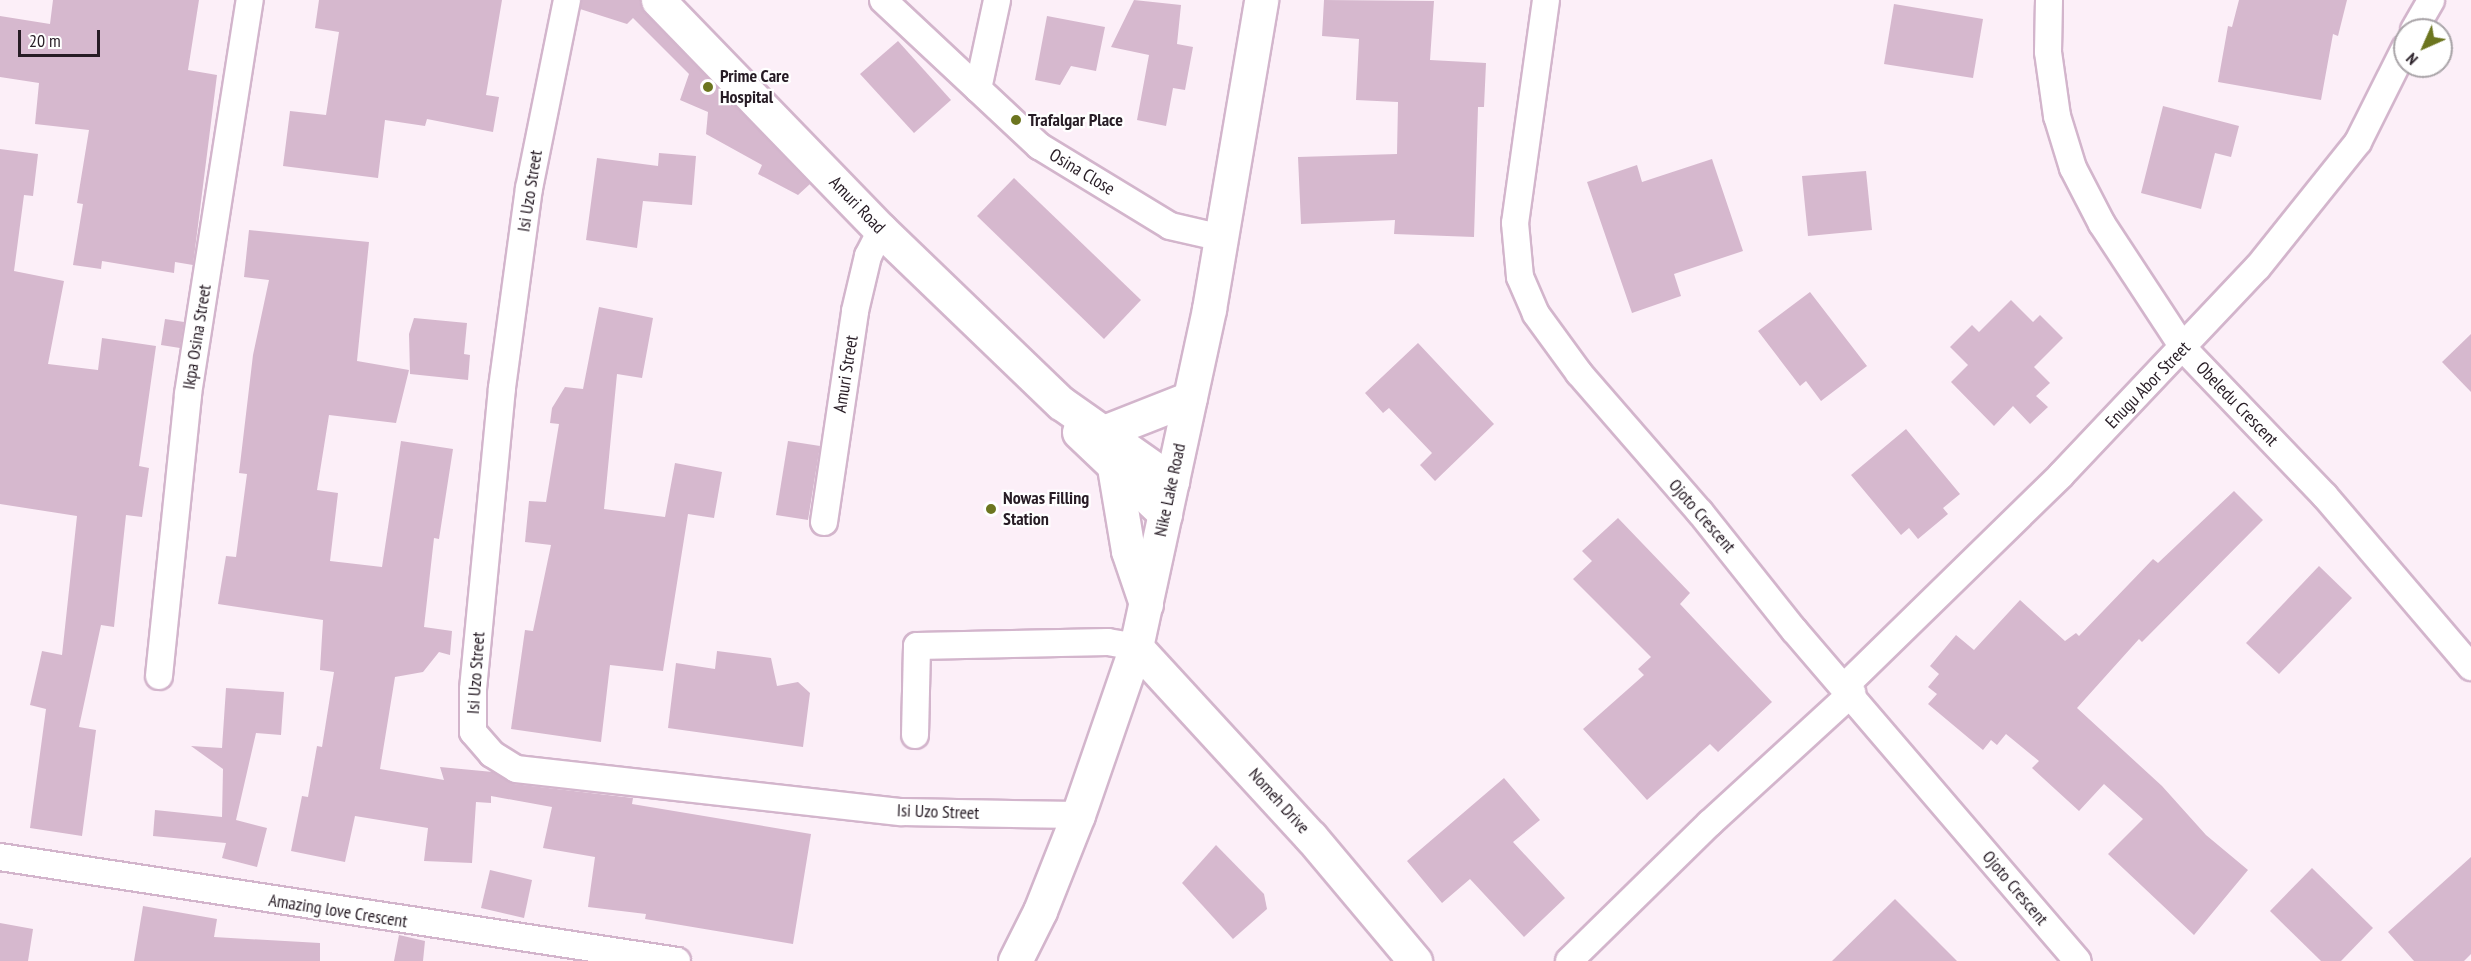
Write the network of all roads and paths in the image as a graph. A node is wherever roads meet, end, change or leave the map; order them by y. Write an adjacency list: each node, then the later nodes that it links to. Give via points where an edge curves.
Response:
1 (250, 0): 26 (street, Ikpa Osina Street, via 188,394)
2 (567, 0): 29 (street, Isi Uzo Street, via 528,188 504,376 473,690 473,732 492,754 516,769 902,812)
3 (658, 0): 13 (main road, Amuri Road)
4 (883, 0): 12 (street, Osina Close)
5 (997, 0): 12 (street)
6 (1261, 0): 14 (main road, Nike Lake Road)
7 (1546, 0): 27 (street, Ojoto Crescent, via 1515,223 1515,257 1526,296 1579,373)
8 (2049, 0): 15 (street, Obeledu Crescent, via 2050,75 2070,158 2102,224)
9 (2431, 0): 10 (street)
10 (2421, 18)
11 (2393, 74): 15 (street, Enugu Abor Street, via 2373,117 2324,188)
12 (978, 89): 14 (street, Osina Close, via 1039,146 1170,226)
13 (881, 230): 17 (main road, Amuri Road); 22 (street, Amuri Street, via 868,256 855,311)
14 (1222, 238): 16 (main road, Nike Lake Road)
15 (2184, 349): 25 (street, Obeledu Crescent, via 2325,496); 27 (street, Enugu Abor Street)
16 (1190, 398): 18 (main road); 20 (main road, Nike Lake Road)
17 (1061, 403): 18 (main road, Amuri Road); 19 (main road, Amuri Road, via 1068,421)
18 (1106, 431): 20 (main road, Amuri Road)
19 (1114, 467): 21 (main road, Amuri Road); 23 (main road, via 1128,551)
20 (1172, 481): 21 (main road, Nike Lake Road)
21 (1165, 514): 23 (main road, Nike Lake Road)
22 (824, 522)
23 (1146, 604): 24 (main road, Nike Lake Road)
24 (1136, 647): 28 (street, via 1108,642 917,646); 29 (main road, Nike Lake Road); 33 (main road, Nomeh Drive, via 1311,837)
25 (2471, 667)
26 (159, 676)
27 (1848, 689): 34 (street, Enugu Abor Street); 35 (street, Ojoto Crescent)
28 (915, 735)
29 (1078, 815): 32 (main road, Nike Lake Road, via 1040,911)
30 (0, 857): 31 (street, Amazing love Crescent)
31 (677, 961)
32 (1015, 961)
33 (1415, 961)
34 (1569, 961)
35 (2078, 961)

